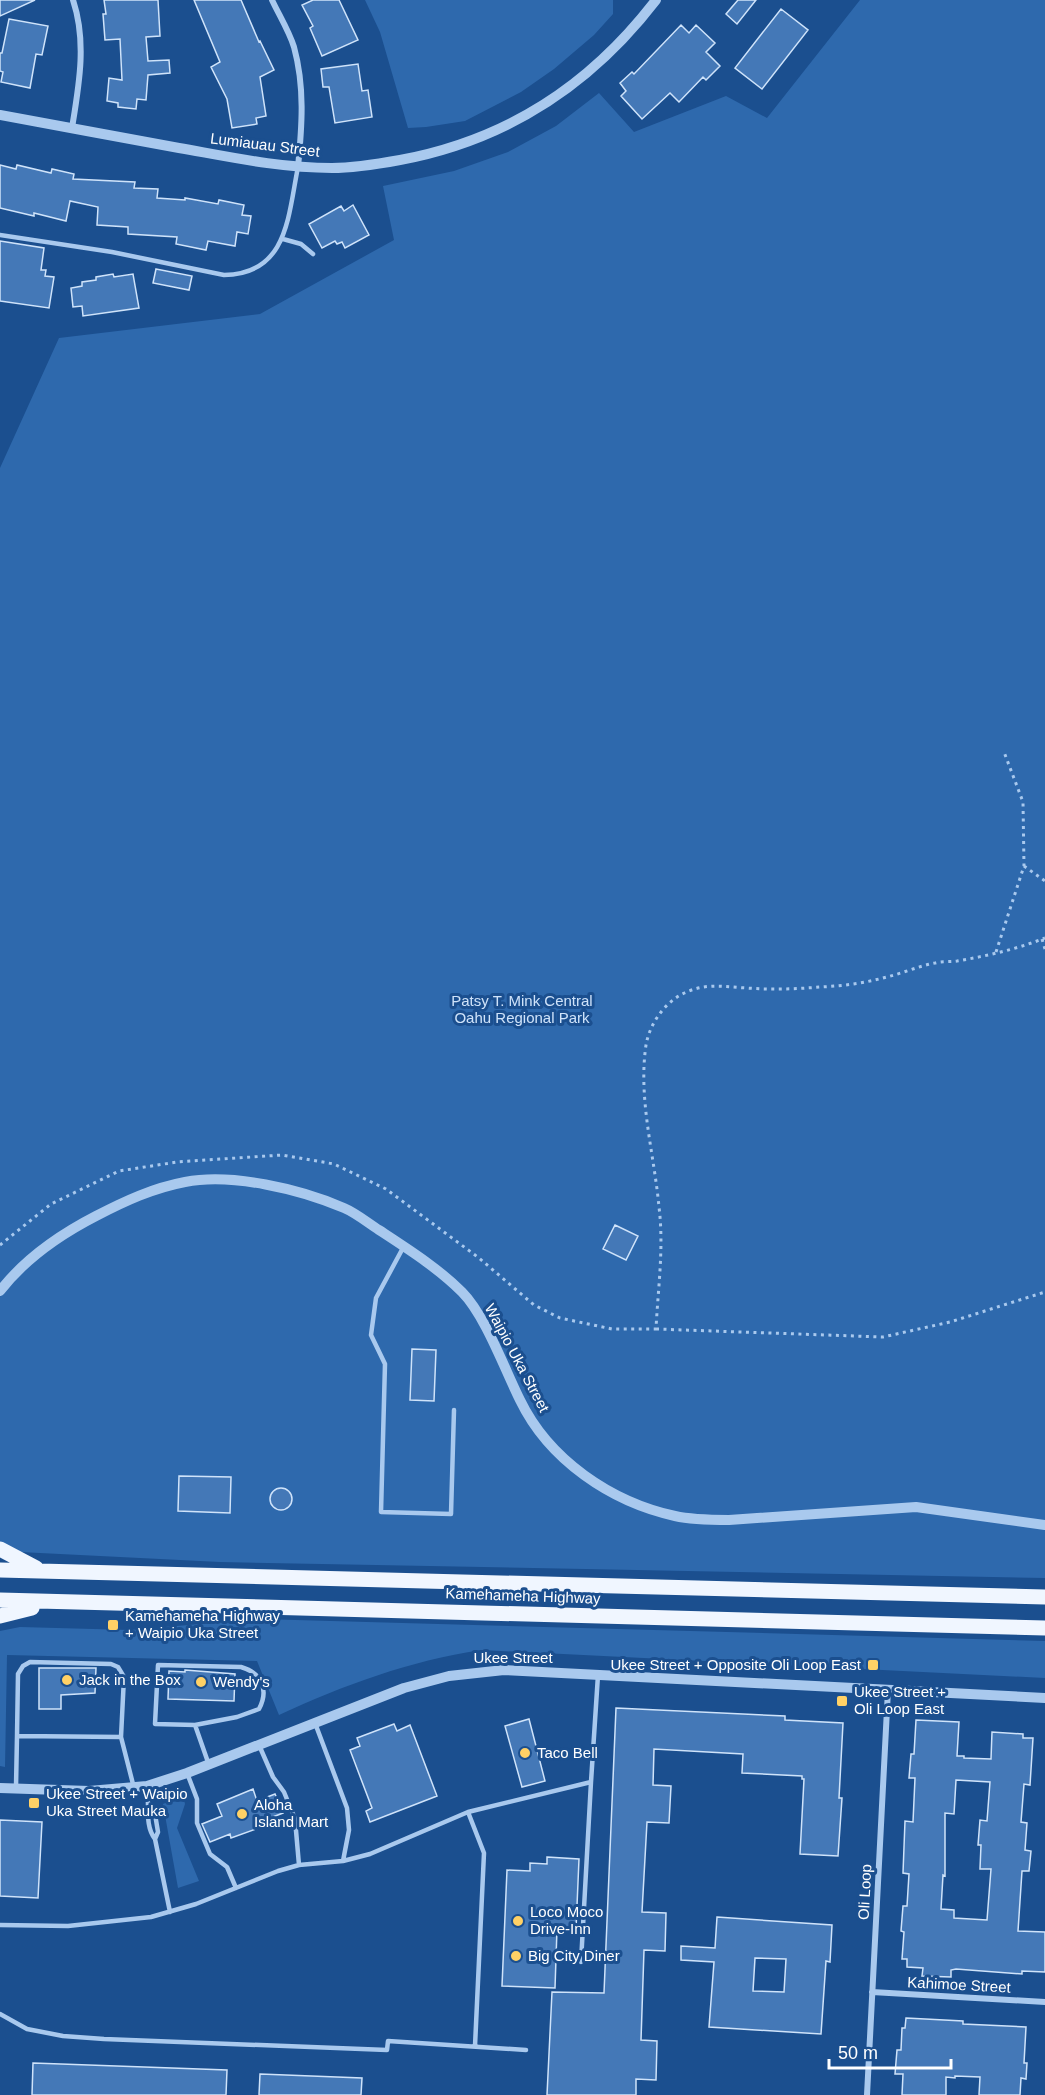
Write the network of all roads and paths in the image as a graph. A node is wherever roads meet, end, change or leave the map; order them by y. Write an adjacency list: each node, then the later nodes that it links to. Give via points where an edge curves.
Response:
1 (73, 0): 5 (street, via 82,56)
2 (272, 0): 6 (street, via 293,44 300,73 303,98)
3 (656, 0): 6 (street, Lumiauau Street, via 613,51 577,82 537,110 495,132 456,147 379,164)
4 (0, 116): 5 (street, Lumiauau Street)
5 (72, 128): 6 (street, Lumiauau Street)
6 (298, 167): 8 (lane)
7 (0, 235): 8 (lane, via 224,275 239,275 261,266)
8 (283, 239): 9 (lane, via 301,244)
9 (313, 254)
10 (1004, 752): 11 (path, via 1023,802)
11 (1024, 866): 12 (path); 15 (path)
12 (1045, 881)
13 (1044, 938): 14 (path); 15 (path)
14 (1045, 949)
15 (996, 952): 20 (path, via 845,986 703,986 674,999 653,1022 644,1068 645,1112 662,1248)
16 (0, 1245): 20 (path, via 51,1204 118,1171 177,1162 282,1155 334,1164 386,1189 479,1258 534,1305 560,1318 612,1329)
17 (404, 1246): 18 (street, Waipio Uka Street, via 346,1209 303,1194 265,1184 187,1182 147,1191 75,1227); 21 (lane, via 376,1298 371,1335 385,1364 381,1512 451,1514); 22 (street, Waipio Uka Street, via 465,1294 486,1328 522,1404 549,1444 587,1478 615,1494 675,1517 705,1520 916,1507)
18 (0, 1291)
19 (1045, 1292): 20 (path, via 950,1322 884,1337)
20 (656, 1329)
21 (454, 1410)
22 (1045, 1525)
23 (0, 1549): 25 (main road)
24 (0, 1570): 25 (main road, Kamehameha Highway)
25 (41, 1570): 26 (main road, Kamehameha Highway)
26 (1045, 1597)
27 (0, 1600): 28 (main road, Kamehameha Highway)
28 (79, 1602): 29 (main road); 30 (main road, Kamehameha Highway)
29 (0, 1616)
30 (1045, 1628)
31 (598, 1675): 32 (street, Ukee Street); 34 (street, Ukee Street, via 504,1670 449,1676 404,1688); 41 (lane)
32 (888, 1690): 33 (street, Ukee Street); 53 (street, Oli Loop)
33 (1045, 1698)
34 (315, 1723): 38 (street, Ukee Street); 47 (lane, via 347,1808 349,1830)
35 (195, 1725): 35 (lane, via 237,1717 259,1708 265,1698 257,1676 241,1667 158,1665 155,1724); 39 (lane)
36 (17, 1736): 37 (lane); 37 (lane, via 18,1674 30,1662 118,1667 124,1677); 45 (lane)
37 (121, 1737): 44 (lane)
38 (259, 1745): 39 (street, Ukee Street); 48 (lane, via 295,1819)
39 (209, 1765): 40 (street, Ukee Street)
40 (187, 1773): 42 (street, Ukee Street); 49 (lane, via 197,1799 201,1834 210,1854 227,1867)
41 (591, 1782): 46 (lane); 52 (lane)
42 (147, 1786): 44 (street, Ukee Street); 50 (lane, via 150,1833 155,1839)
43 (0, 1788): 45 (street, Ukee Street)
44 (134, 1788): 45 (street, Ukee Street)
45 (16, 1789)
46 (468, 1812): 47 (lane, via 370,1854); 56 (lane, via 484,1853)
47 (343, 1861): 48 (lane)
48 (299, 1865): 49 (lane)
49 (236, 1887): 50 (lane)
50 (170, 1912): 51 (lane, via 69,1926)
51 (0, 1925)
52 (581, 1962)
53 (872, 1992): 54 (street, Kahimoe Street); 58 (street, Oli Loop)
54 (1045, 2002)
55 (0, 2014): 56 (lane, via 27,2030 104,2039 387,2050 388,2041)
56 (475, 2046): 57 (lane)
57 (526, 2050)
58 (867, 2095)

